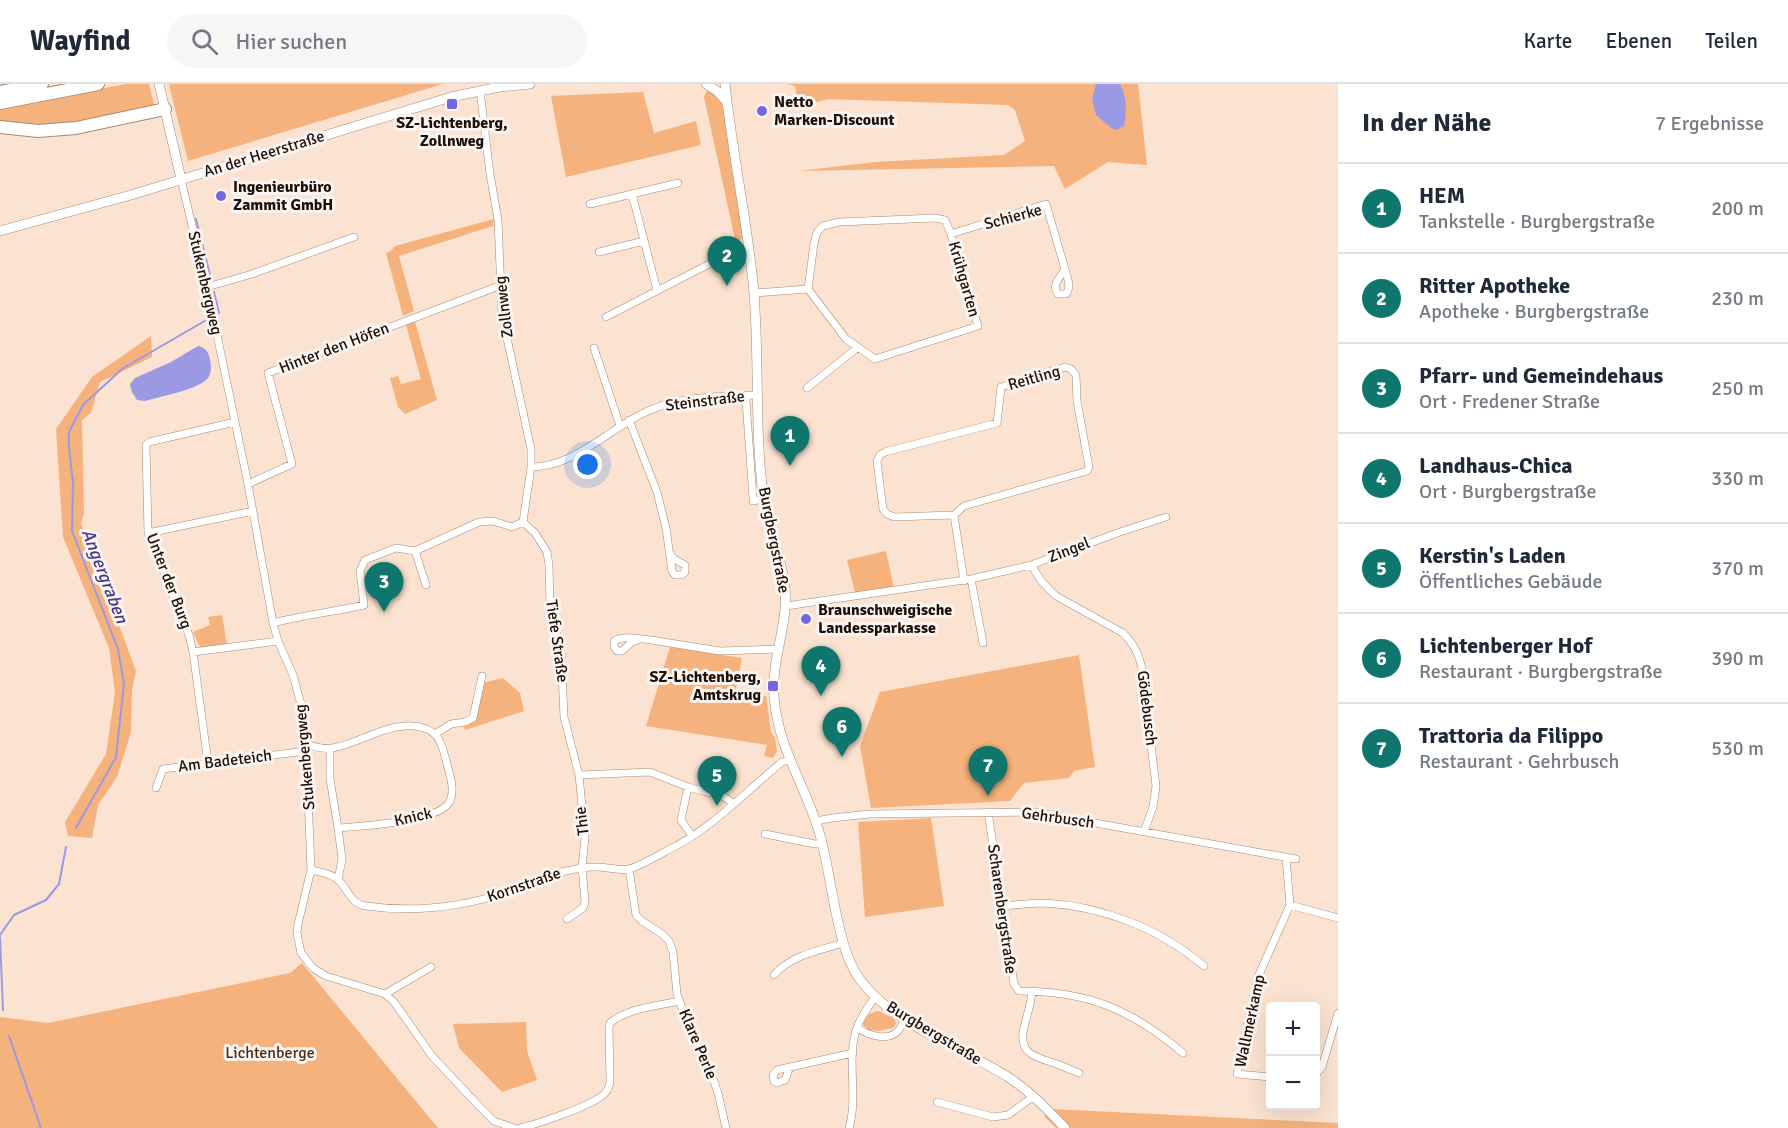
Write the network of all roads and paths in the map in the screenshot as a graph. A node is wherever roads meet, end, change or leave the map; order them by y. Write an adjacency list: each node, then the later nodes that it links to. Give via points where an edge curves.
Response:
1 (42, 84): 8 (highway)
2 (98, 84): 10 (highway)
3 (159, 84): 11 (street)
4 (530, 84): 7 (street, An der Heerstraße)
5 (706, 84): 9 (street)
6 (724, 84): 9 (street, Burgbergstraße)
7 (480, 90): 13 (street, An der Heerstraße); 24 (street, Zollnweg, via 498,220)
8 (0, 92)
9 (727, 102): 22 (street, Burgbergstraße)
10 (0, 103)
11 (165, 109): 12 (highway, via 76,128 38,131); 13 (street)
12 (0, 127)
13 (181, 179): 17 (street, An der Heerstraße); 25 (street, Stukenbergweg)
14 (678, 183): 15 (street)
15 (632, 194): 16 (street); 20 (street)
16 (590, 204)
17 (0, 231)
18 (951, 234): 23 (street, Schierke, via 1046,204); 27 (street, Krühgarten, via 945,220 935,218 829,223 817,232); 31 (street, Krühgarten, via 978,326 875,359)
19 (354, 237): 25 (street)
20 (644, 241): 21 (street); 26 (street)
21 (599, 252)
22 (750, 252): 26 (street, via 721,258); 28 (street, Burgbergstraße)
23 (1065, 269)
24 (499, 285): 38 (street, Zollnweg); 39 (street, Hinter den Höfen, via 268,373 292,464)
25 (207, 287): 36 (street, Stukenbergweg)
26 (657, 290): 29 (street)
27 (808, 290): 28 (street); 31 (street, Krühgarten)
28 (754, 293): 34 (street, Burgbergstraße)
29 (606, 317)
30 (594, 348): 37 (street)
31 (857, 348): 32 (street)
32 (807, 388)
33 (747, 395): 34 (street, Steinstraße); 35 (street, Steinstraße, via 675,402); 40 (street, via 753,501)
34 (759, 395): 40 (street, Burgbergstraße)
35 (629, 420): 37 (street, Steinstraße); 47 (street, via 657,492)
36 (235, 422): 39 (street, Stukenbergweg); 45 (street, Unter der Burg, via 146,445)
37 (620, 426): 38 (street, Steinstraße, via 566,460 551,466)
38 (531, 466): 44 (street, Zollnweg)
39 (248, 484): 41 (street, Stukenbergweg)
40 (764, 499): 51 (street, Burgbergstraße, via 784,579)
41 (253, 511): 45 (street); 52 (street, Stukenbergweg)
42 (954, 514): 42 (street, Reitling, via 964,506 1087,471 1076,375 1071,369 1065,367 1001,387 998,423 880,456 877,461 887,514); 49 (street)
43 (1166, 517): 48 (street, Zingel)
44 (523, 522): 46 (street, via 516,526 479,522); 64 (street, Tiefe Straße, via 547,552 550,607 561,650 564,717)
45 (148, 533): 57 (street, Unter der Burg)
46 (415, 551): 50 (street); 52 (street, via 396,548 365,560 360,571 364,604)
47 (669, 552)
48 (1031, 565): 49 (street, Zingel); 71 (street, Gödebusch, via 1056,596 1123,633 1138,654 1156,786)
49 (967, 580): 51 (street, Zingel); 55 (street)
50 (426, 585)
51 (786, 606): 56 (street, Burgbergstraße)
52 (273, 623): 54 (street, Stukenbergweg)
53 (640, 639): 56 (street, via 720,651)
54 (278, 641): 57 (street); 60 (street, Stukenbergweg, via 300,694)
55 (983, 643)
56 (779, 649): 62 (street, Burgbergstraße, via 773,693)
57 (193, 652): 63 (street, Unter der Burg)
58 (482, 676): 59 (street, via 473,718 451,724)
59 (435, 734): 61 (street, via 417,726 401,726); 70 (street, Knick, via 441,742 453,792 449,804 440,811 391,823)
60 (305, 747): 61 (street); 63 (street, Am Badeteich); 79 (street, Stukenbergweg)
61 (330, 749): 70 (street)
62 (789, 760): 67 (street, Kornstraße); 69 (street, Burgbergstraße)
63 (208, 764): 66 (street, Am Badeteich, via 163,769)
64 (579, 775): 65 (street, via 650,772); 77 (street, Thie, via 585,838)
65 (688, 787): 67 (street, via 723,796); 73 (street, via 681,819)
66 (156, 788)
67 (734, 804): 73 (street, Kornstraße)
68 (988, 812): 69 (street, Gehrbusch, via 869,814); 71 (street, Gehrbusch, via 1034,812); 82 (street, Scharenbergstraße)
69 (816, 821): 74 (street, Burgbergstraße)
70 (338, 828): 80 (street, via 342,859)
71 (1144, 832): 75 (street, Gehrbusch)
72 (765, 834): 74 (street)
73 (692, 836): 78 (street, Kornstraße)
74 (823, 844): 85 (street, Burgbergstraße)
75 (1286, 857): 76 (street, Gehrbusch); 81 (street, Wallmerkamp)
76 (1296, 859)
77 (582, 867): 78 (street, Kornstraße); 80 (street, Kornstraße, via 532,880 483,899 438,907 362,906); 84 (street, Thie, via 585,905)
78 (629, 869): 92 (street, Klare Perle, via 636,915 669,941)
79 (311, 870): 80 (street); 90 (street, Stukenbergweg, via 297,933 302,953 313,968 326,976)
80 (338, 880)
81 (1290, 905): 83 (street); 101 (street, Wallmerkamp, via 1257,979 1237,1074)
82 (1002, 906): 86 (street, via 1042,903 1117,916 1158,934); 89 (street, Scharenbergstraße, via 1014,984 1018,992)
83 (1338, 918)
84 (567, 919)
85 (843, 943): 88 (street, via 783,965); 91 (street, Burgbergstraße, via 859,979)
86 (1204, 966)
87 (430, 967): 90 (street)
88 (774, 975)
89 (1032, 991): 97 (street, via 1073,995 1115,1007 1158,1032); 100 (street, via 1023,1032 1027,1051 1033,1057)
90 (385, 994): 104 (street, via 432,1056 477,1104 494,1121)
91 (874, 997): 94 (street, Burgbergstraße); 95 (street)
92 (680, 1001): 105 (street, via 610,1023 610,1080 605,1094); 106 (street, Klare Perle, via 711,1073)
93 (1338, 1013): 99 (street)
94 (905, 1018): 95 (street, via 893,1035 873,1036); 102 (street, Burgbergstraße)
95 (857, 1027): 96 (street)
96 (853, 1053): 98 (street); 107 (street)
97 (1183, 1053)
98 (790, 1068)
99 (1320, 1069)
100 (1079, 1073)
101 (1266, 1077)
102 (1034, 1096): 103 (street, via 1008,1115 993,1117); 108 (street, Burgbergstraße)
103 (937, 1102)
104 (514, 1128)
105 (520, 1128)
106 (726, 1128)
107 (849, 1128)
108 (1065, 1128)

